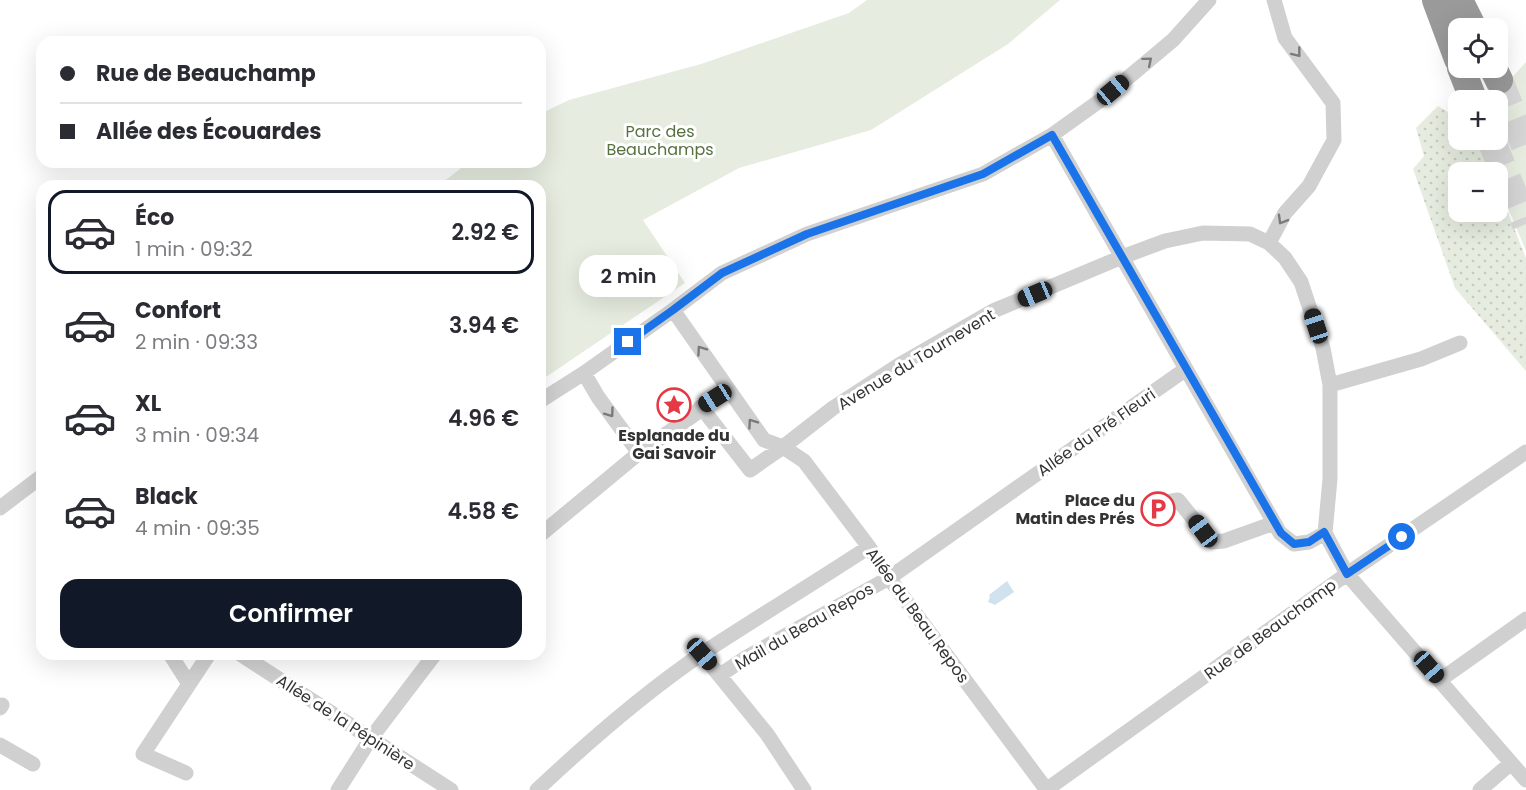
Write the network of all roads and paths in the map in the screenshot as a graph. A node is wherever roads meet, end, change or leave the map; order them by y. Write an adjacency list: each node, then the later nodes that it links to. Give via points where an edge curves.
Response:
1 (1209, 0): 7 (street, one-way to 1, via 1173,40)
2 (1274, 0): 8 (street, one-way to 8, via 1285,38 1333,103 1334,140 1309,186 1285,213)
3 (1436, 0): 6 (highway)
4 (1459, 0): 5 (highway)
5 (1468, 18)
6 (1448, 32)
7 (1052, 135): 9 (street); 10 (street, via 983,174 807,234 722,273)
8 (1269, 243): 9 (street, Avenue du Tournevent, via 1250,234 1203,233 1165,241); 14 (street, Avenue du Tournevent, via 1301,282 1323,348)
9 (1122, 257): 12 (street); 18 (street, Avenue du Tournevent, via 993,312 899,365)
10 (673, 310): 13 (street); 15 (street, one-way to 10)
11 (1460, 343): 14 (street, via 1421,359)
12 (1186, 369): 24 (street); 29 (street, Allée du Pré Fleuri)
13 (584, 373): 16 (street); 20 (street, one-way to 20)
14 (1330, 385): 26 (street, Avenue du Tournevent, via 1330,479)
15 (729, 390): 17 (street); 18 (street, Allée du Beau Repos, one-way to 15, via 764,440)
16 (546, 397)
17 (701, 407): 18 (street, Avenue du Tournevent, via 750,470); 20 (street)
18 (783, 447): 27 (street, Allée du Beau Repos, via 804,461)
19 (1526, 452): 28 (street, Rue de Beauchamp)
20 (639, 453): 25 (street)
21 (36, 481): 23 (street)
22 (1149, 505): 24 (street, via 1178,500 1212,542)
23 (0, 508)
24 (1274, 523): 26 (street, via 1294,544 1309,542)
25 (546, 531)
26 (1324, 532): 28 (street)
27 (870, 547): 29 (street, Allée du Beau Repos); 31 (street, Mail du Beau Repos)
28 (1347, 574): 37 (street); 49 (street, Rue de Beauchamp)
29 (889, 578): 36 (street, Mail du Beau Repos); 49 (street, Allée du Beau Repos)
30 (1526, 619): 37 (street)
31 (702, 654): 36 (street); 47 (street, Mail du Beau Repos, via 599,734)
32 (174, 660): 38 (street)
33 (205, 660): 38 (street)
34 (249, 660): 39 (street, Allée de la Pépinière)
35 (430, 660): 39 (street)
36 (720, 675): 48 (street, via 767,734)
37 (1440, 680): 41 (street)
38 (189, 684): 43 (street, via 143,754)
39 (371, 738): 45 (street); 46 (street, Allée de la Pépinière)
40 (0, 745): 42 (street)
41 (1511, 763): 44 (street); 50 (street)
42 (33, 764)
43 (186, 773)
44 (1526, 780)
45 (338, 790)
46 (451, 790)
47 (537, 790)
48 (804, 790)
49 (1046, 790)
50 (1480, 790)

